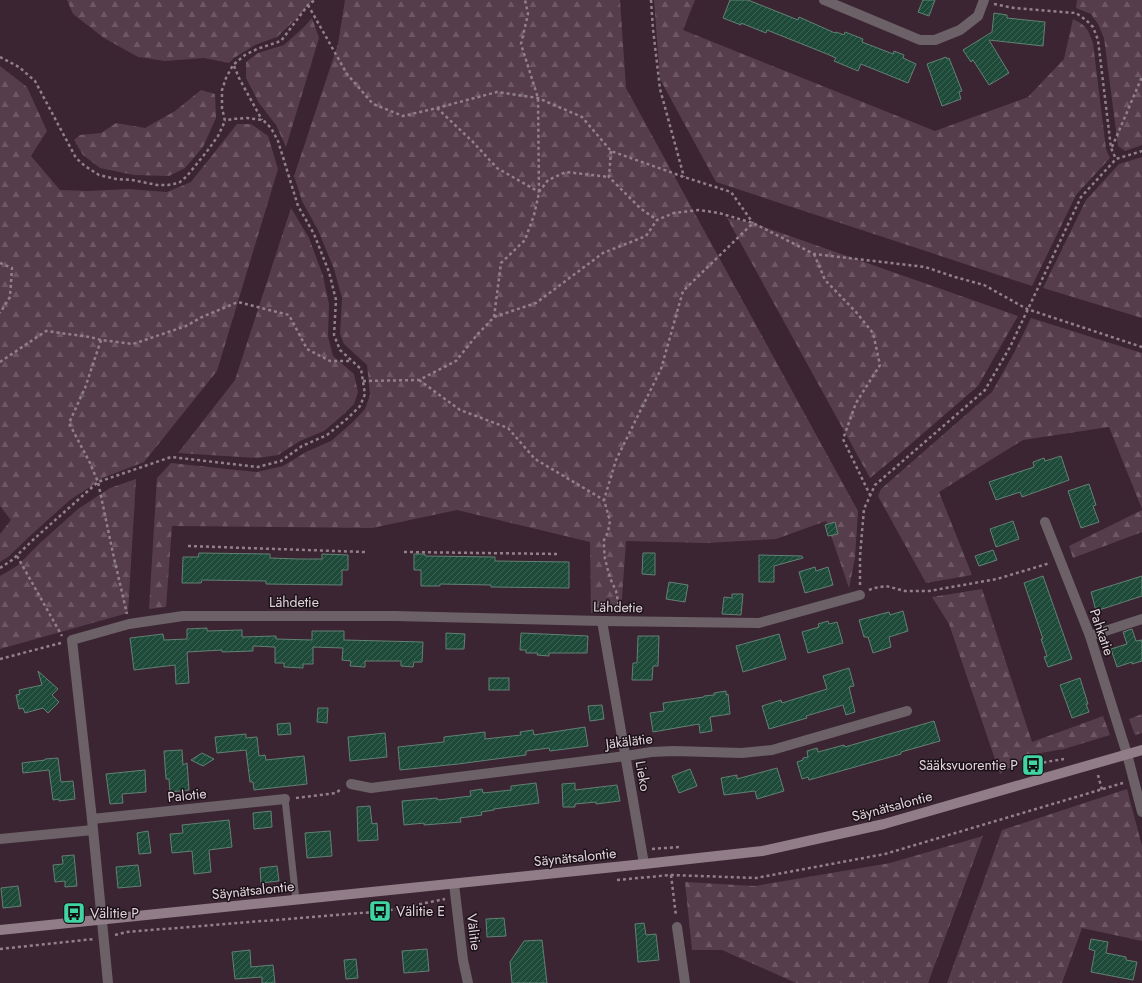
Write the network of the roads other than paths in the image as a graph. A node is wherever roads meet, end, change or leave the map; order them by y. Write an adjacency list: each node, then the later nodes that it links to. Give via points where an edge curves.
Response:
1 (824, 0): 2 (street, via 920,40 935,40 960,30 978,16)
2 (984, 1)
3 (1045, 522): 7 (street, Pahkatie)
4 (860, 595): 6 (street, Lähdetie, via 759,623)
5 (1142, 619): 7 (street)
6 (602, 621): 11 (street, Lieko); 15 (street, Lähdetie, via 395,616 183,616 129,624 72,640)
7 (1090, 636): 10 (street, Pahkatie)
8 (907, 711): 11 (street, Jäkälätie, via 772,750 742,753 674,751)
9 (1142, 750): 10 (main road, Säynätsalontie)
10 (1127, 754): 14 (street, Pahkatie); 18 (main road, Säynätsalontie, via 884,824 762,852)
11 (626, 756): 12 (street, Jäkälätie, via 371,788); 18 (street, Lieko)
12 (351, 784)
13 (285, 799): 15 (street, Palotie); 20 (lane)
14 (1142, 812)
15 (92, 819): 16 (street, Lähdetie)
16 (93, 830): 17 (street); 21 (street, Lähdetie)
17 (0, 839)
18 (644, 864): 19 (main road, Säynätsalontie)
19 (454, 884): 20 (main road, Säynätsalontie); 25 (street, Välitie)
20 (296, 900): 21 (main road, Säynätsalontie)
21 (102, 919): 23 (main road, Säynätsalontie); 24 (street, Lähdetie)
22 (677, 927): 26 (street)
23 (0, 930)
24 (108, 983)
25 (468, 983)
26 (685, 983)

